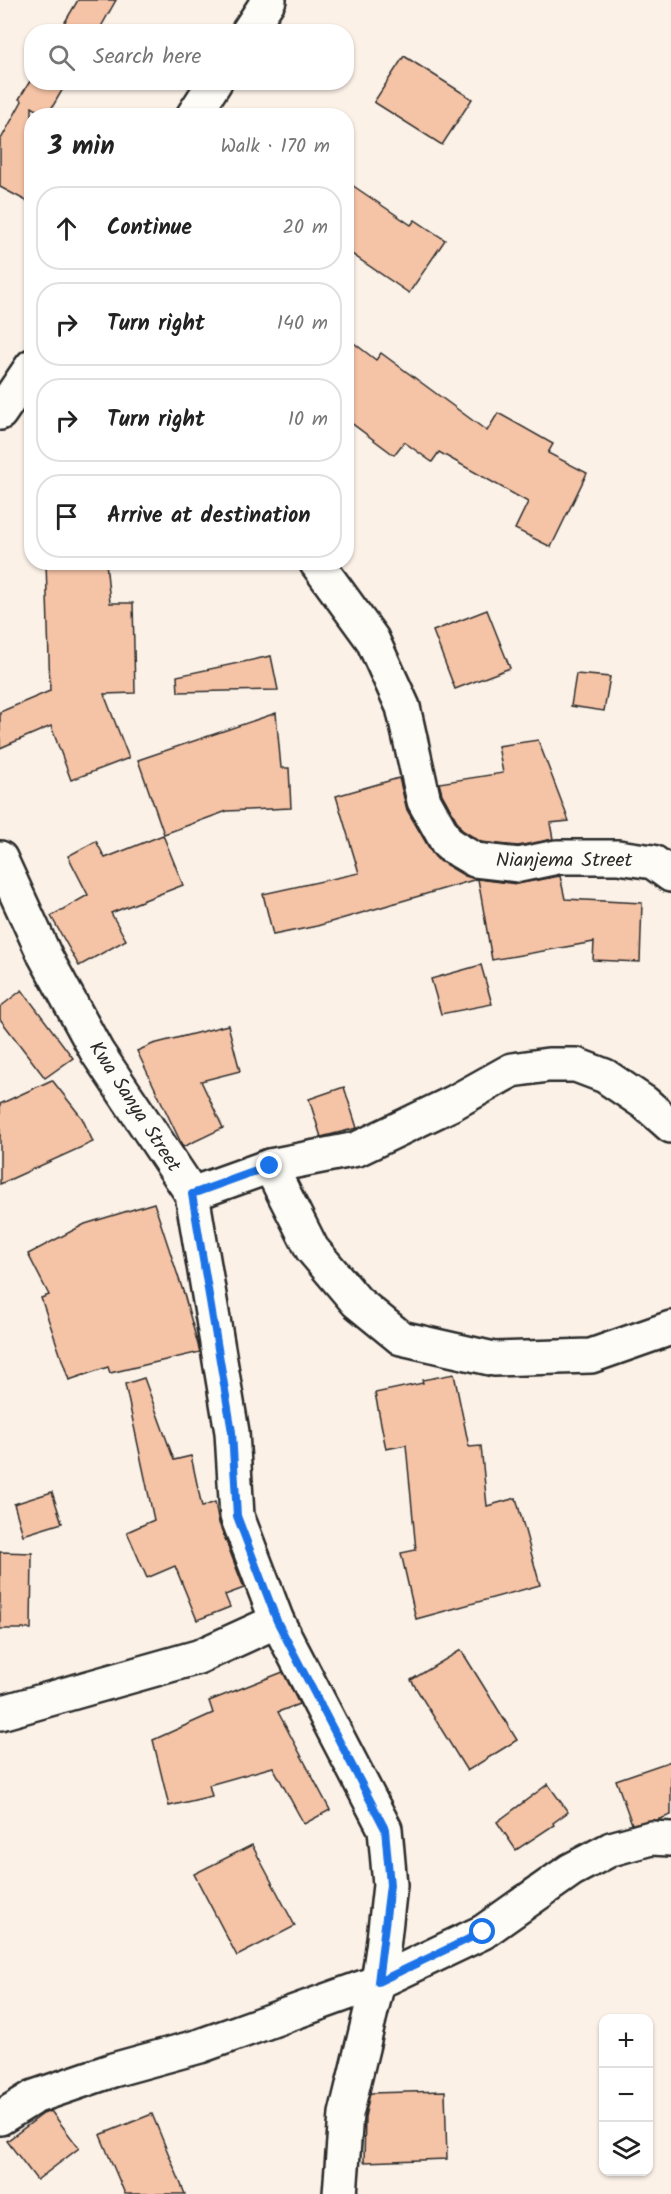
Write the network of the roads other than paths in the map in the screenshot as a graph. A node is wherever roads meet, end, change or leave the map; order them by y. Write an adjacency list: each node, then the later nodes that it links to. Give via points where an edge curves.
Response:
1 (269, 0): 2 (street)
2 (253, 24)
3 (210, 90): 4 (street)
4 (198, 108)
5 (24, 378): 6 (street)
6 (0, 413)
7 (322, 570): 9 (street, Nianjema Street, via 372,639 403,707 424,801 448,843 475,860 519,866 557,857 618,857 653,862)
8 (0, 858): 12 (street, Kwa Sanya Street, via 45,956 97,1052)
9 (671, 875)
10 (671, 1126): 11 (street, via 605,1076 576,1065 548,1065 512,1070 357,1149)
11 (270, 1166): 12 (street); 13 (street, via 312,1249 357,1302 401,1338 494,1359 591,1356)
12 (192, 1194): 14 (street, Kwa Sanya Street, via 232,1432 237,1516)
13 (671, 1328)
14 (277, 1621): 15 (street, via 198,1657); 17 (street, Kwa Sanya Street, via 385,1829 390,1885)
15 (0, 1713)
16 (671, 1839): 17 (street, via 651,1838 610,1849 571,1870 483,1932)
17 (378, 1982): 18 (street, via 200,2046 34,2097); 19 (street, Kwa Sanya Street, via 346,2114)
18 (0, 2118)
19 (340, 2194)

